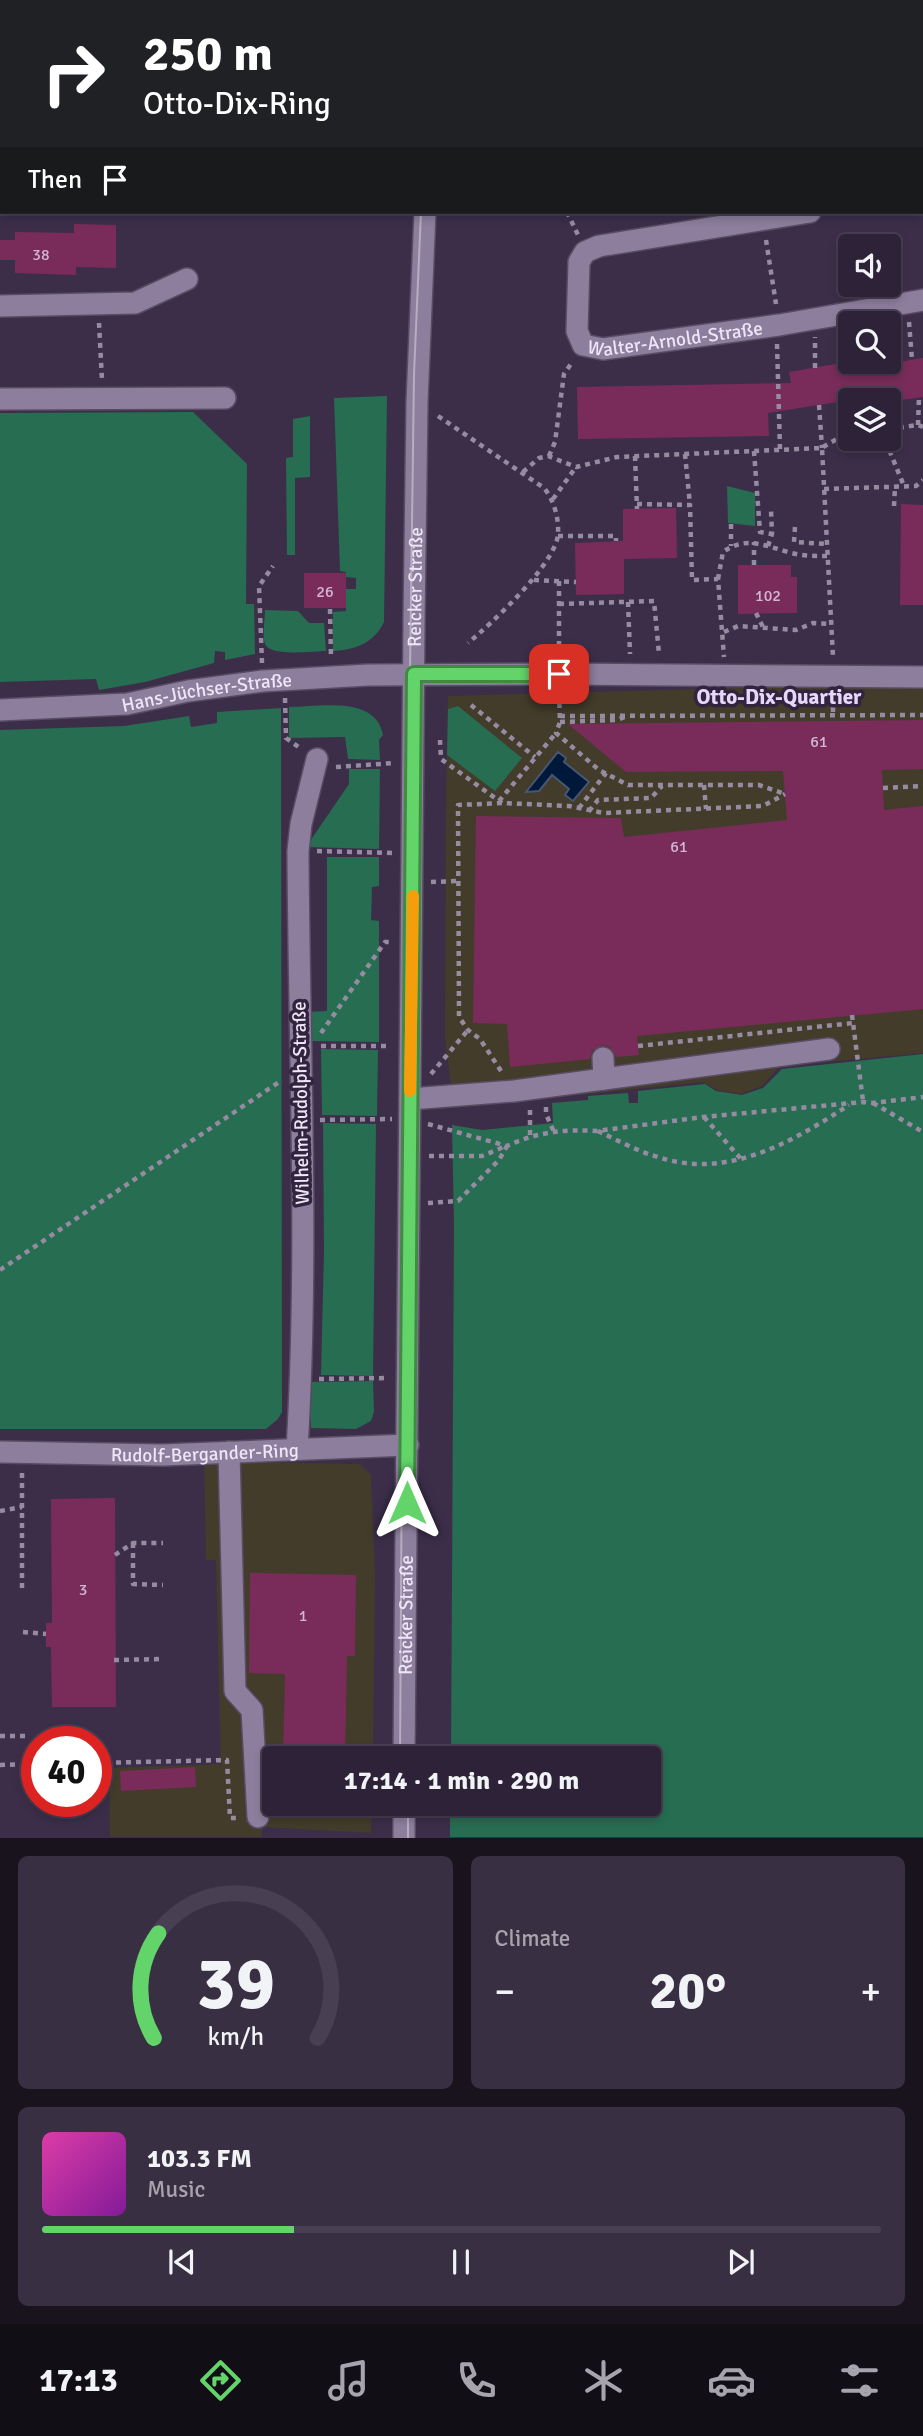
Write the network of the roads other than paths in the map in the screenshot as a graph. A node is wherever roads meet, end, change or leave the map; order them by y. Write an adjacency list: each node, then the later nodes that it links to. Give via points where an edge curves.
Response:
1 (425, 214): 8 (street, Reicker Straße)
2 (798, 214): 4 (street, Walter-Arnold-Straße, via 585,252 579,262 577,331 583,345 603,349)
3 (187, 279): 5 (street, via 135,303)
4 (916, 302)
5 (0, 306)
6 (225, 398): 7 (street)
7 (0, 399)
8 (414, 674): 9 (street, Hans-Jüchser-Straße, via 724,676 833,687); 10 (street, Hans-Jüchser-Straße, via 263,681 127,704); 13 (street, Reicker Straße)
9 (923, 677)
10 (0, 710)
11 (316, 764): 15 (street, Wilhelm-Rudolph-Straße, via 298,851 306,1046 300,1068)
12 (829, 1049): 13 (street, via 604,1069)
13 (410, 1109): 14 (street, Reicker Straße)
14 (408, 1445): 15 (street, Rudolf-Bergander-Ring); 18 (street, Reicker Straße)
15 (297, 1449): 17 (street, Rudolf-Bergander-Ring)
16 (0, 1452): 17 (street, Rudolf-Bergander-Ring)
17 (229, 1452): 20 (street, via 235,1691 252,1710)
18 (404, 1746)
19 (404, 1816): 21 (street)
20 (258, 1817)
21 (404, 1838)

